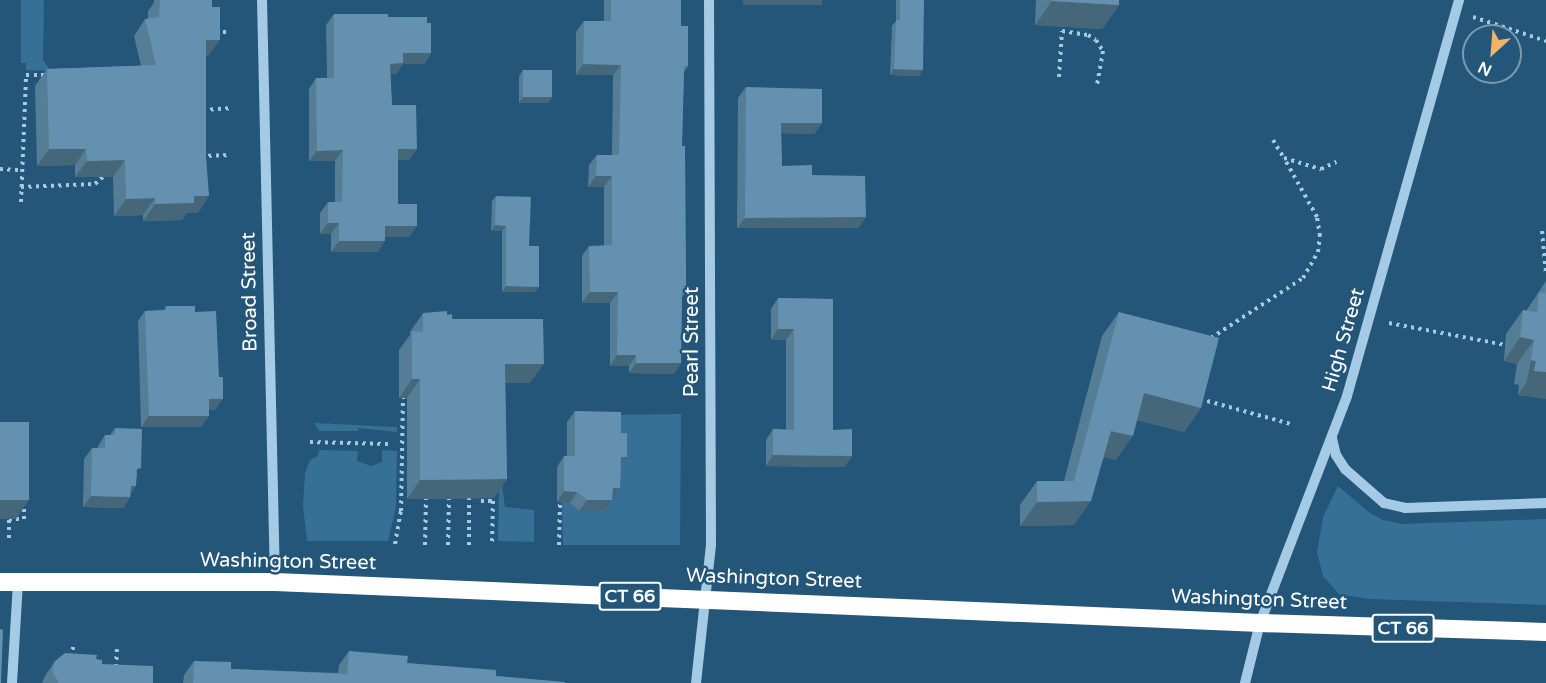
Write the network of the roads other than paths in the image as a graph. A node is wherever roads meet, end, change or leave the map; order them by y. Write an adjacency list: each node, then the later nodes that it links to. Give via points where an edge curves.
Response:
1 (262, 0): 7 (street, Broad Street)
2 (709, 0): 8 (street, Pearl Street, via 711,545)
3 (1459, 0): 4 (street, High Street, via 1347,396)
4 (1332, 436): 5 (street, via 1336,455 1345,469 1384,503 1405,508); 9 (street, High Street)
5 (1546, 502)
6 (9, 582): 7 (highway, Washington Street / CT 66); 11 (street)
7 (275, 582): 8 (highway, Washington Street / CT 66)
8 (706, 599): 9 (highway, Washington Street / CT 66); 12 (street, Pearl Street)
9 (1260, 623): 10 (highway, Washington Street / CT 66); 13 (street, High Street)
10 (1546, 632)
11 (12, 683)
12 (696, 683)
13 (1245, 683)

